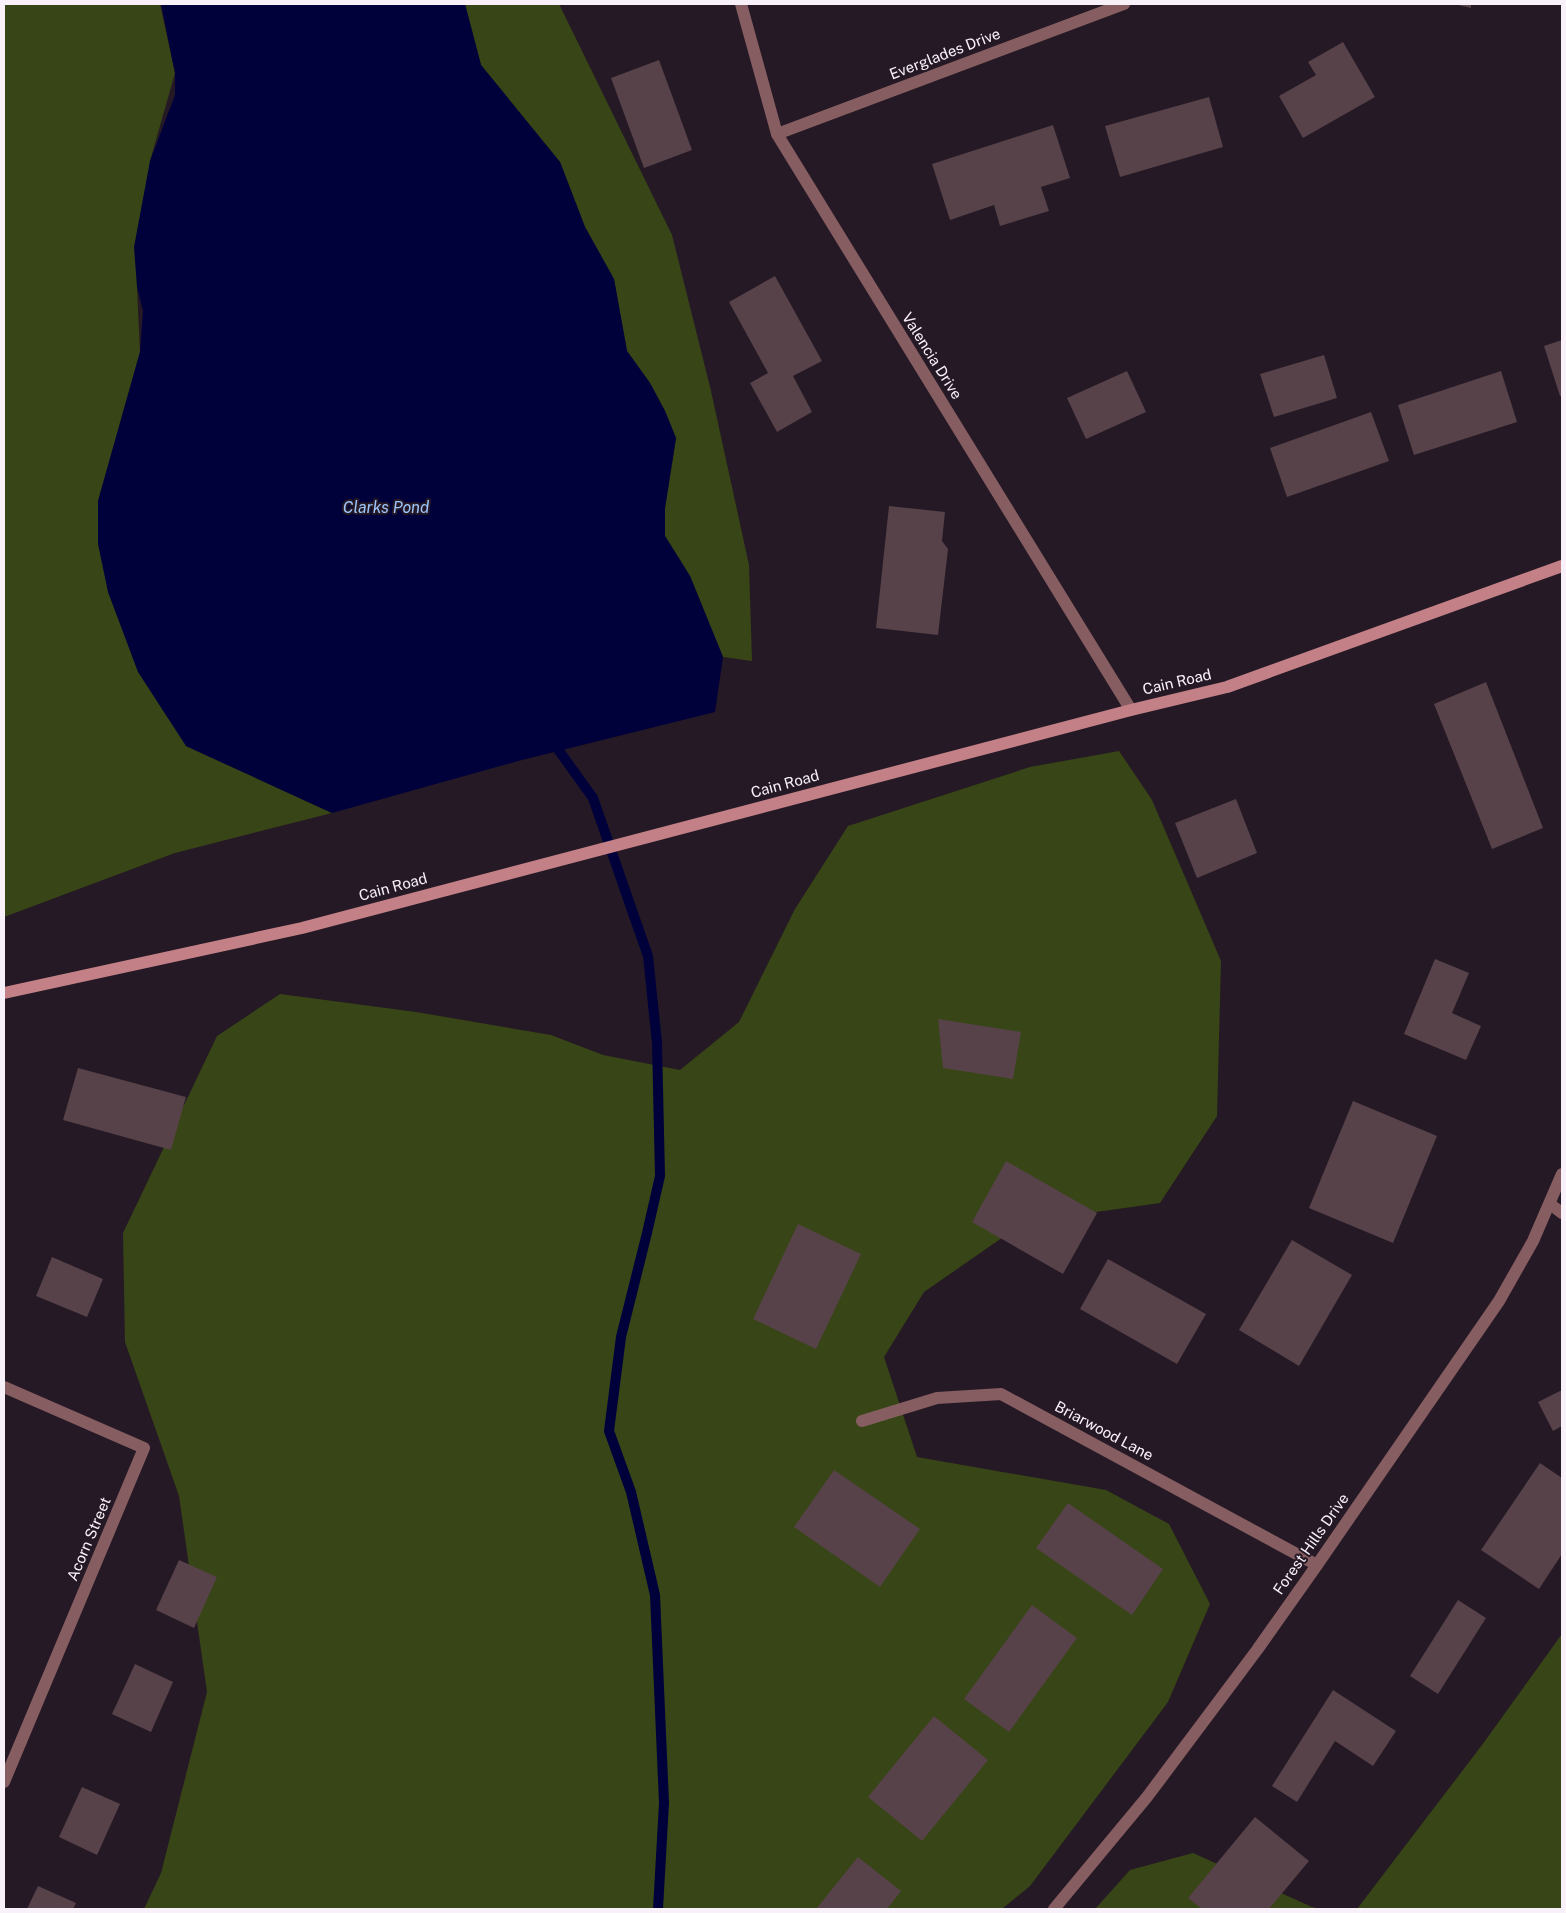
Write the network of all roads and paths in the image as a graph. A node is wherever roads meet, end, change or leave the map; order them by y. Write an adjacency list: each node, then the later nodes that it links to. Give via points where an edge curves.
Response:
1 (741, 4): 3 (street, Valencia Drive)
2 (1124, 4): 3 (street, Everglades Drive)
3 (777, 134): 5 (street, Valencia Drive)
4 (1562, 566): 5 (main road, Cain Road, via 1227,687)
5 (1130, 710): 6 (main road, Cain Road, via 302,928)
6 (4, 993)
7 (1562, 1174): 8 (street, Forest Hills Drive)
8 (1550, 1204): 9 (street); 12 (street, Forest Hills Drive, via 1499,1301)
9 (1562, 1213)
10 (4, 1387): 13 (street, Acorn Street, via 144,1448)
11 (862, 1422): 12 (street, Briarwood Lane, via 937,1398 1001,1394)
12 (1317, 1565): 14 (street, Forest Hills Drive, via 1147,1797)
13 (4, 1782)
14 (1054, 1909)

